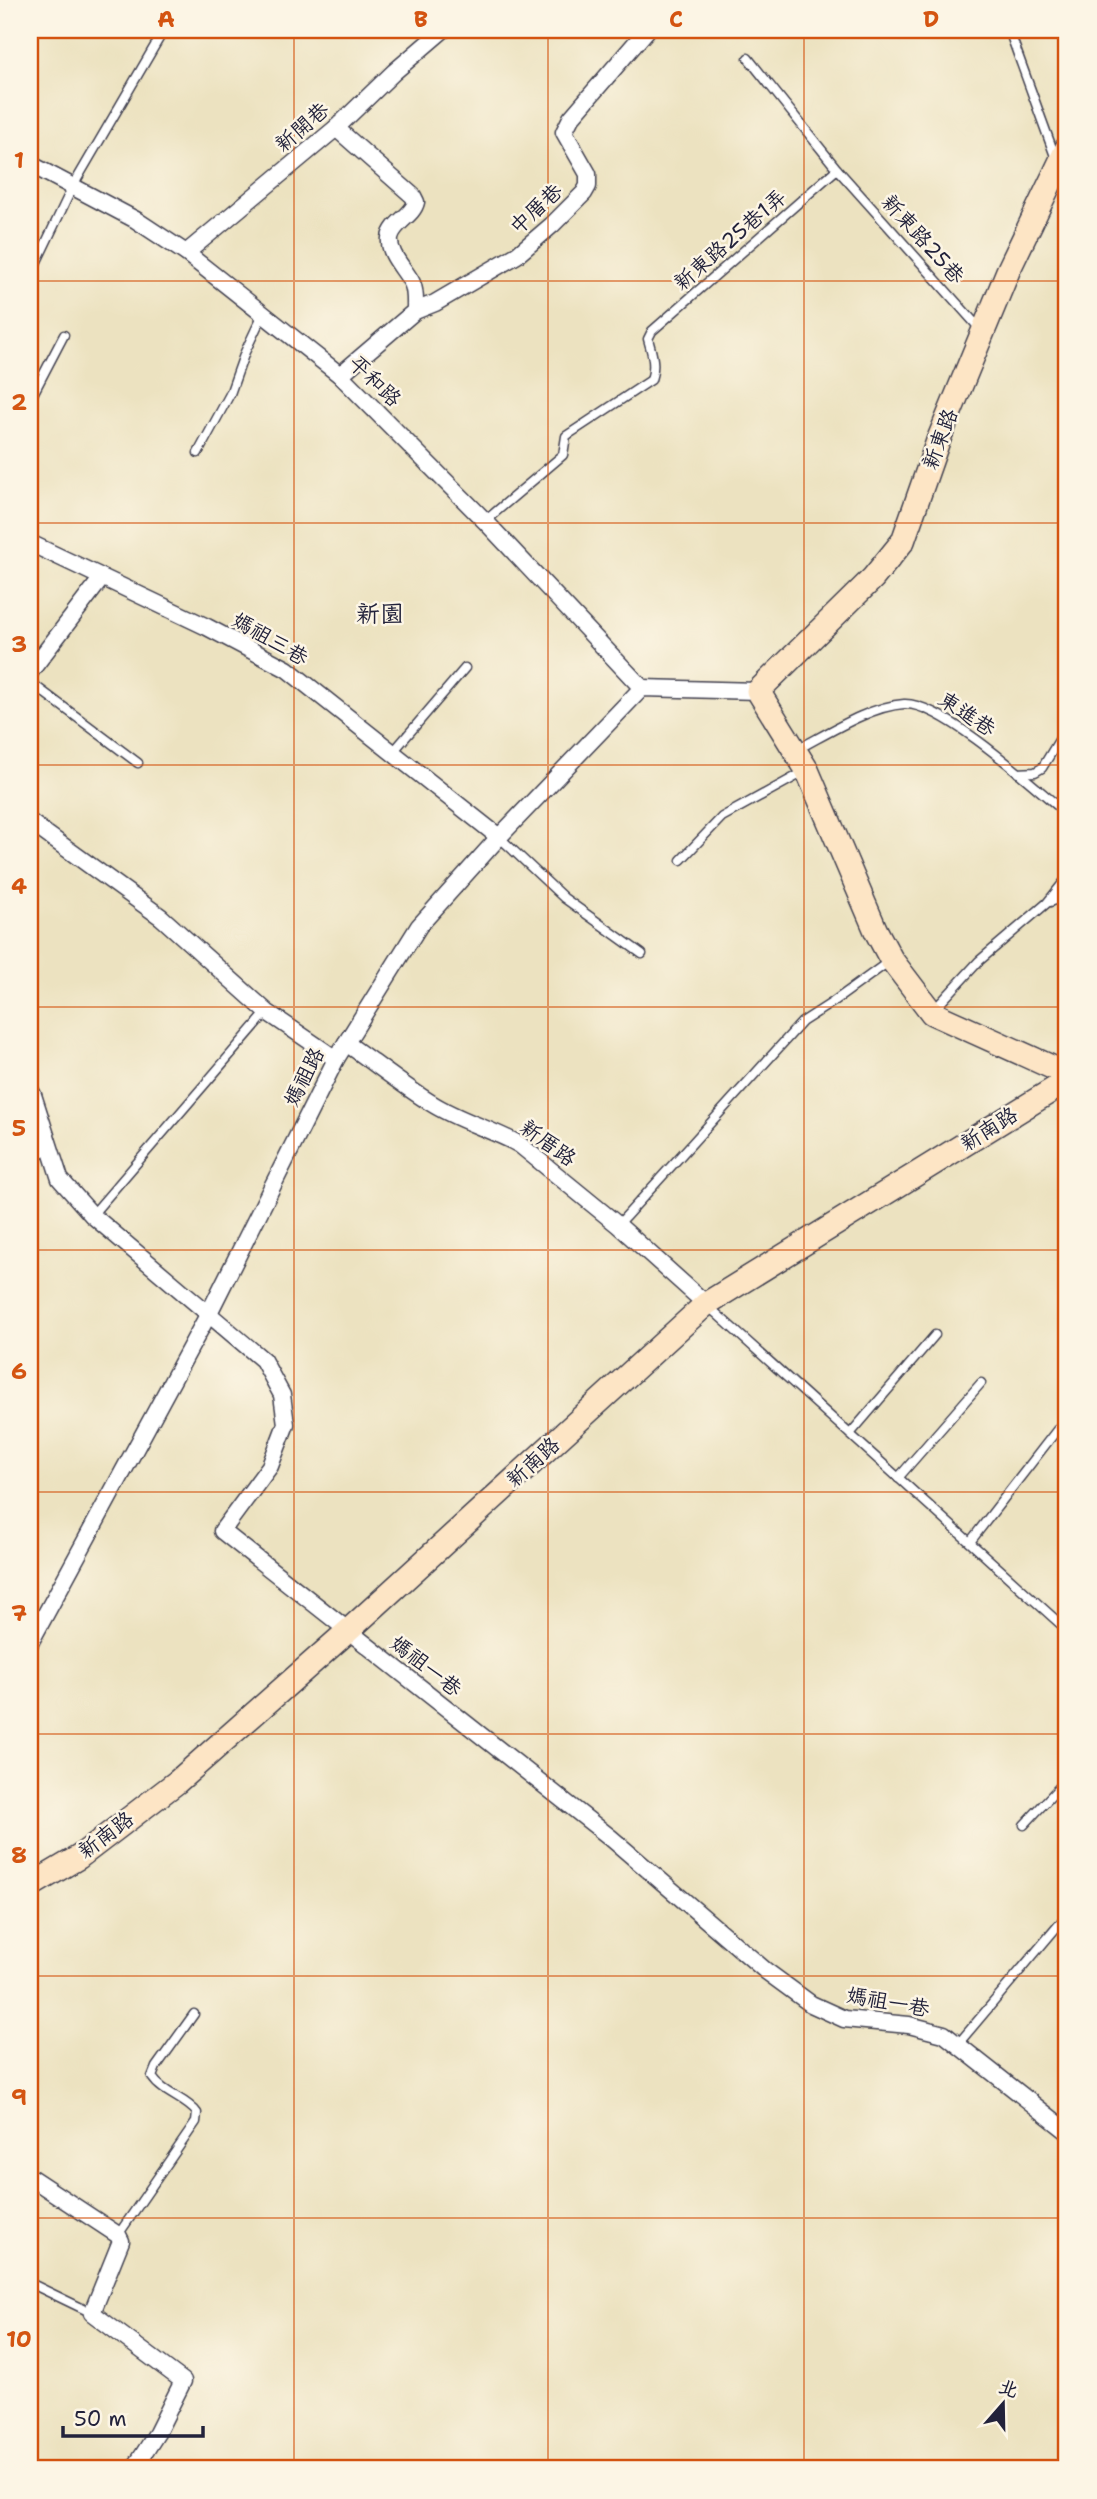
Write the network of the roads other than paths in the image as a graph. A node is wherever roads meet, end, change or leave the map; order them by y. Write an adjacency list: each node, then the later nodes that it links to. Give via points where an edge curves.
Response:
1 (164, 30): 10 (lane)
2 (443, 30): 6 (street, 新開巷)
3 (647, 30): 13 (street, 中厝巷, via 566,126 566,138 589,174 584,193 517,255)
4 (1009, 30): 7 (lane)
5 (748, 58): 9 (lane, 新東路25巷)
6 (336, 128): 11 (street, 新開巷); 13 (street, via 416,202 390,238 391,248 414,286)
7 (1063, 158): 15 (street, 新東路)
8 (30, 164): 10 (street, 平和路)
9 (837, 169): 15 (lane, 新東路25巷); 20 (lane, 新東路25巷1弄, via 652,331 648,339 654,360 651,380 566,436 563,455)
10 (73, 186): 11 (street, 平和路); 12 (lane)
11 (186, 253): 14 (street, 平和路)
12 (30, 276)
13 (415, 311): 17 (street, 中厝巷)
14 (263, 314): 17 (street, 平和路); 19 (lane, via 230,394)
15 (983, 333): 27 (street, 新東路, via 903,541 873,578)
16 (64, 335): 18 (lane)
17 (340, 375): 20 (street, 平和路)
18 (30, 400)
19 (198, 453)
20 (485, 521): 26 (street, 平和路)
21 (30, 543): 22 (street, 媽祖三巷)
22 (101, 579): 24 (street); 30 (street, 媽祖三巷, via 287,669)
23 (465, 668): 30 (lane)
24 (30, 672)
25 (30, 682): 31 (lane)
26 (642, 688): 27 (street); 36 (street, 媽祖路)
27 (758, 691): 29 (street)
28 (1067, 727): 33 (lane, via 1042,768)
29 (793, 751): 32 (street); 33 (lane, 東進巷, via 858,718 906,703 920,705 969,733)
30 (393, 752): 36 (street, 媽祖三巷)
31 (138, 763)
32 (807, 770): 37 (lane, via 722,817); 42 (street)
33 (1018, 773): 34 (lane, 東進巷)
34 (1067, 814)
35 (30, 822): 43 (street, via 161,918)
36 (499, 837): 41 (lane, via 564,898); 45 (street, 媽祖路, via 419,926)
37 (681, 860)
38 (1067, 878): 40 (lane)
39 (1067, 896): 40 (lane)
40 (1047, 903): 44 (lane, via 979,961)
41 (642, 954)
42 (891, 959): 44 (street); 53 (lane, via 802,1021)
43 (267, 1012): 46 (street); 52 (lane)
44 (932, 1013): 47 (street)
45 (346, 1043): 46 (street, 媽祖路); 53 (street, 新厝路, via 432,1104 520,1145)
46 (336, 1059): 55 (street, 媽祖路)
47 (1067, 1074)
48 (1067, 1081): 54 (street, 新南路)
49 (30, 1090): 50 (street, 媽祖一巷)
50 (50, 1148): 51 (lane); 52 (street, 媽祖一巷, via 60,1179)
51 (30, 1161)
52 (92, 1215): 55 (street, 媽祖一巷)
53 (618, 1225): 54 (street, 新厝路)
54 (706, 1304): 59 (lane); 63 (street, 新南路)
55 (208, 1315): 63 (street, 媽祖一巷, via 263,1360 282,1395 286,1424 270,1466 222,1531); 64 (street, 媽祖路)
56 (935, 1335): 59 (lane)
57 (981, 1383): 60 (lane)
58 (1067, 1417): 61 (lane)
59 (850, 1434): 60 (lane)
60 (898, 1478): 61 (lane)
61 (970, 1542): 62 (lane)
62 (1066, 1625)
63 (348, 1631): 67 (street, 新南路, via 177,1782 79,1857); 70 (street, 媽祖一巷, via 611,1838 810,2004 844,2019 909,2025 944,2034)
64 (30, 1643)
65 (1067, 1779): 66 (lane)
66 (1024, 1825)
67 (30, 1886)
68 (1067, 1914): 70 (lane)
69 (194, 2014): 73 (lane, via 152,2077 192,2107 196,2122)
70 (958, 2044): 71 (street, 媽祖一巷)
71 (1067, 2131)
72 (30, 2177): 73 (street)
73 (118, 2235): 75 (street, via 121,2241)
74 (30, 2283): 75 (lane)
75 (92, 2313): 76 (street, via 183,2381)
76 (134, 2469)

